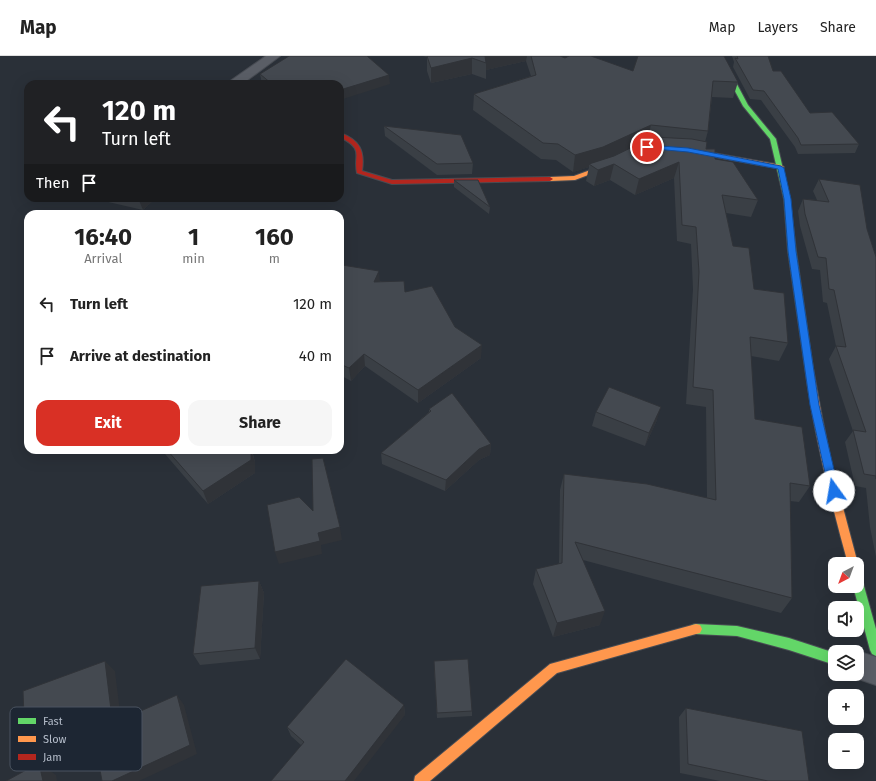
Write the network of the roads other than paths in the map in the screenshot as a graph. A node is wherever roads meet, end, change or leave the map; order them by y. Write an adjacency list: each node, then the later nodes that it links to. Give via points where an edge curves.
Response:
1 (274, 56): 3 (street)
2 (719, 56): 7 (main road, via 746,106 773,139)
3 (239, 80)
4 (344, 137): 6 (main road, via 355,144 361,154 359,172 392,182 575,178)
5 (674, 149): 7 (main road)
6 (626, 158)
7 (781, 168): 8 (main road, via 814,405)
8 (851, 557)
9 (861, 593): 10 (main road)
10 (876, 650)
11 (828, 657): 14 (main road, via 737,631 696,629 554,668)
12 (864, 667): 13 (street)
13 (876, 671)
14 (420, 781)

